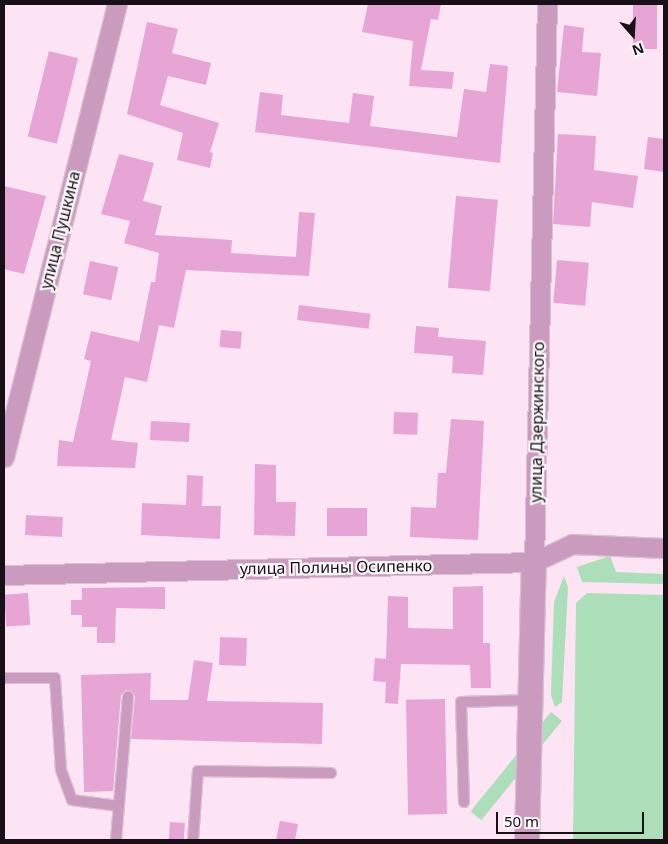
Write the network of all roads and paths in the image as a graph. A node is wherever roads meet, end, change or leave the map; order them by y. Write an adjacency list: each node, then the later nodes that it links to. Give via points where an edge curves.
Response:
1 (116, 4): 3 (street, улица Пушкина)
2 (546, 4): 5 (street, улица Дзержинского)
3 (4, 457)
4 (664, 548): 5 (street, улица Полины Осипенко, via 572,544)
5 (534, 562): 6 (street, улица Полины Осипенко); 9 (street, улица Дзержинского)
6 (4, 575)
7 (4, 678): 12 (lane, via 55,678 61,770 72,800)
8 (128, 696): 12 (lane)
9 (530, 700): 11 (lane, via 460,702); 15 (street, улица Дзержинского)
10 (331, 773): 14 (lane, via 198,771)
11 (464, 802)
12 (119, 806): 13 (lane)
13 (116, 840)
14 (193, 840)
15 (527, 840)

